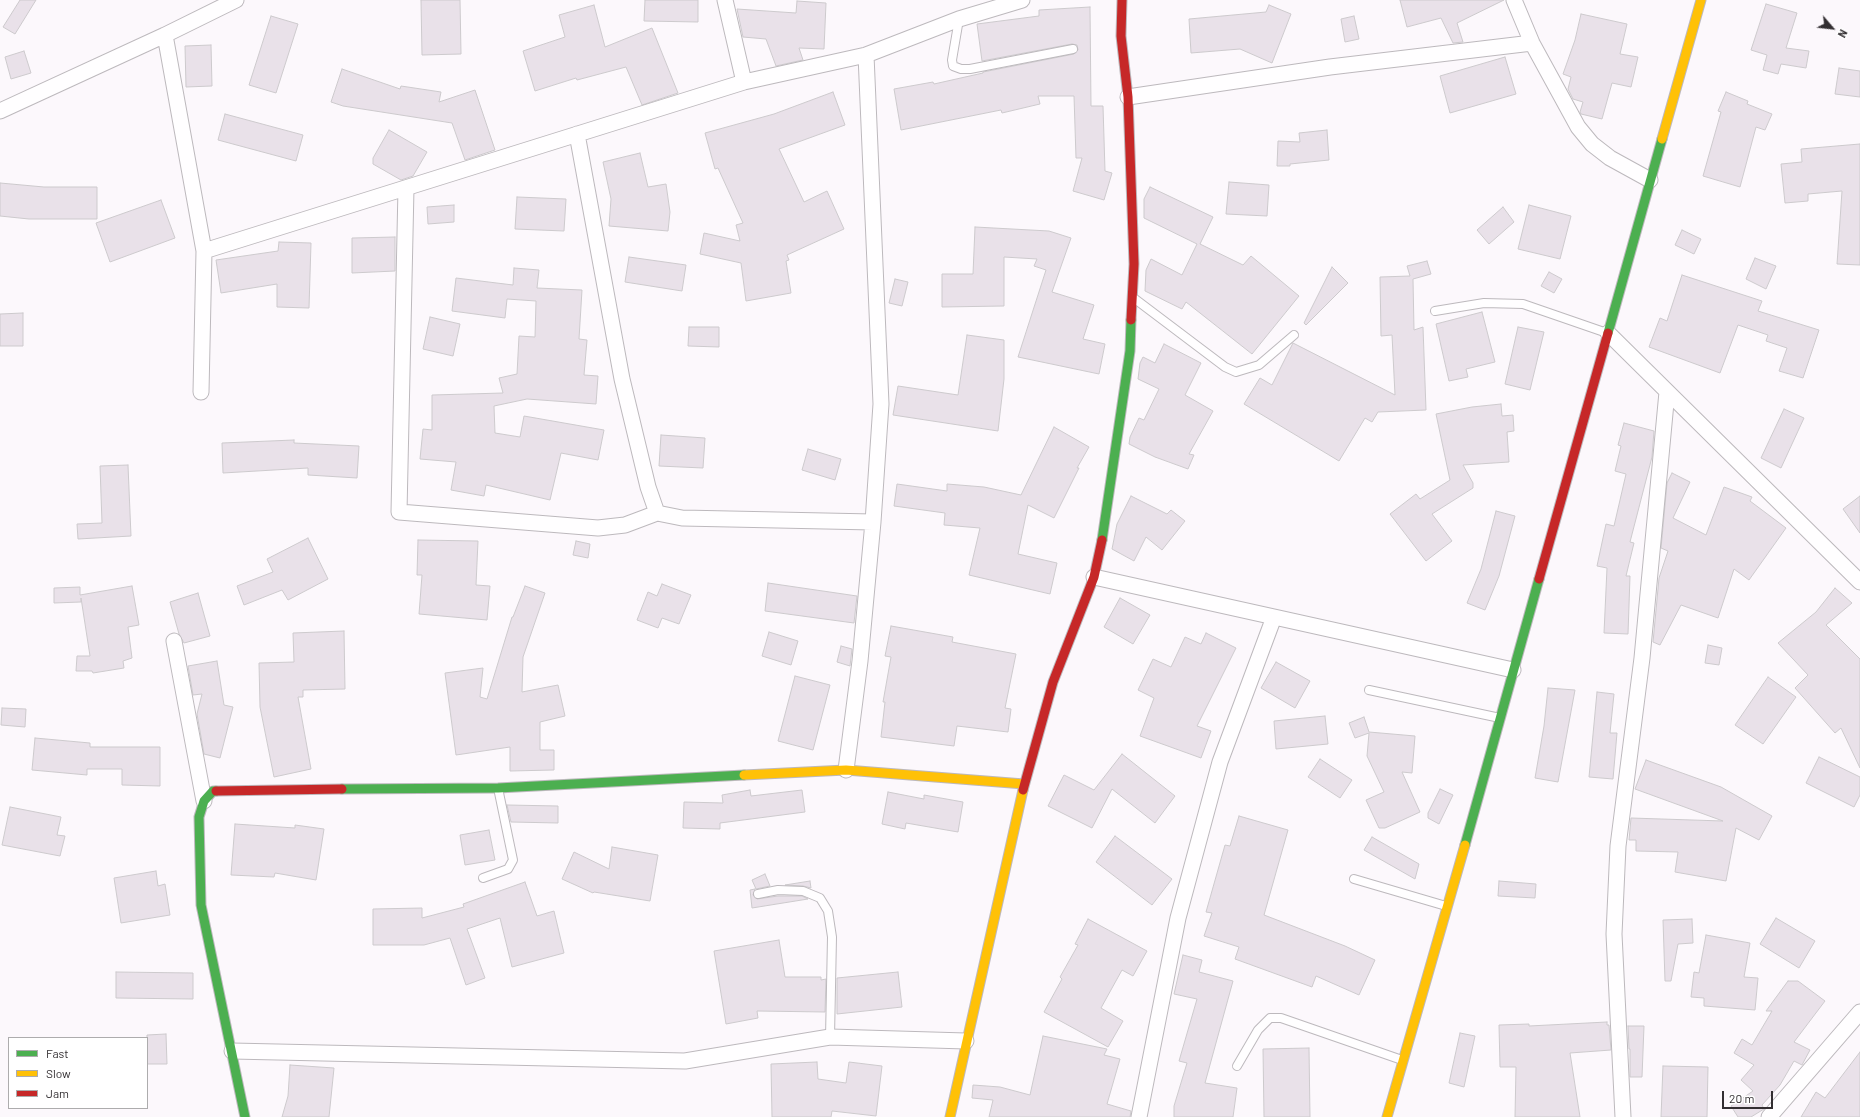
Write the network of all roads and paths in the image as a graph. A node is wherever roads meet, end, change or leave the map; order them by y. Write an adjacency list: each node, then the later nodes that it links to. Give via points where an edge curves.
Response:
1 (236, 0): 8 (street)
2 (725, 0): 12 (street)
3 (1022, 0): 7 (street)
4 (1122, 0): 13 (street, via 1122,36)
5 (1514, 0): 9 (street)
6 (1701, 0): 16 (street)
7 (959, 19): 10 (lane, via 952,60 953,66 961,69); 11 (street)
8 (165, 35): 14 (street); 18 (street)
9 (1532, 43): 13 (street, via 1330,67); 16 (street, via 1578,127 1592,144 1610,158)
10 (1073, 49)
11 (866, 55): 12 (street); 26 (street, via 881,404)
12 (744, 82): 15 (street)
13 (1128, 97): 19 (street)
14 (0, 111)
15 (578, 134): 17 (street); 25 (street, via 622,380 648,487)
16 (1650, 180): 21 (street)
17 (406, 188): 18 (street); 25 (street, via 400,512 598,528 625,525)
18 (204, 251): 23 (street)
19 (1133, 298): 22 (lane, via 1224,368 1236,372 1259,365); 27 (street, via 1130,351 1106,518)
20 (1435, 311): 21 (lane, via 1484,303 1523,304)
21 (1608, 333): 24 (street); 31 (street)
22 (1294, 335)
23 (201, 392)
24 (1667, 392): 28 (street); 52 (street, via 1642,658 1618,846 1614,934)
25 (657, 512): 26 (street, via 682,518)
26 (873, 522): 34 (street, via 860,661)
27 (1094, 577): 29 (street); 35 (street, via 1053,682)
28 (1860, 582)
29 (1274, 617): 31 (street); 50 (street, via 1220,762 1178,918)
30 (174, 641): 37 (street)
31 (1513, 670): 33 (street)
32 (1369, 690): 33 (lane)
33 (1500, 718): 41 (street)
34 (846, 770): 35 (street); 36 (street)
35 (1024, 784): 44 (street)
36 (498, 788): 37 (street, via 213,791); 38 (lane, via 513,860 508,869)
37 (204, 801): 45 (street, via 199,817 201,904)
38 (483, 878)
39 (1354, 879): 41 (lane)
40 (758, 894): 43 (lane, via 778,890 802,891 820,898 828,911 832,937)
41 (1447, 906): 46 (street)
42 (1860, 1012): 53 (street)
43 (830, 1037): 44 (street); 45 (street, via 685,1061)
44 (966, 1040): 49 (street)
45 (232, 1051): 48 (street)
46 (1403, 1060): 47 (lane, via 1281,1018 1270,1018 1258,1030); 51 (street)
47 (1236, 1066)
48 (245, 1117)
49 (950, 1117)
50 (1139, 1117)
51 (1387, 1117)
52 (1623, 1117)
53 (1769, 1117)

